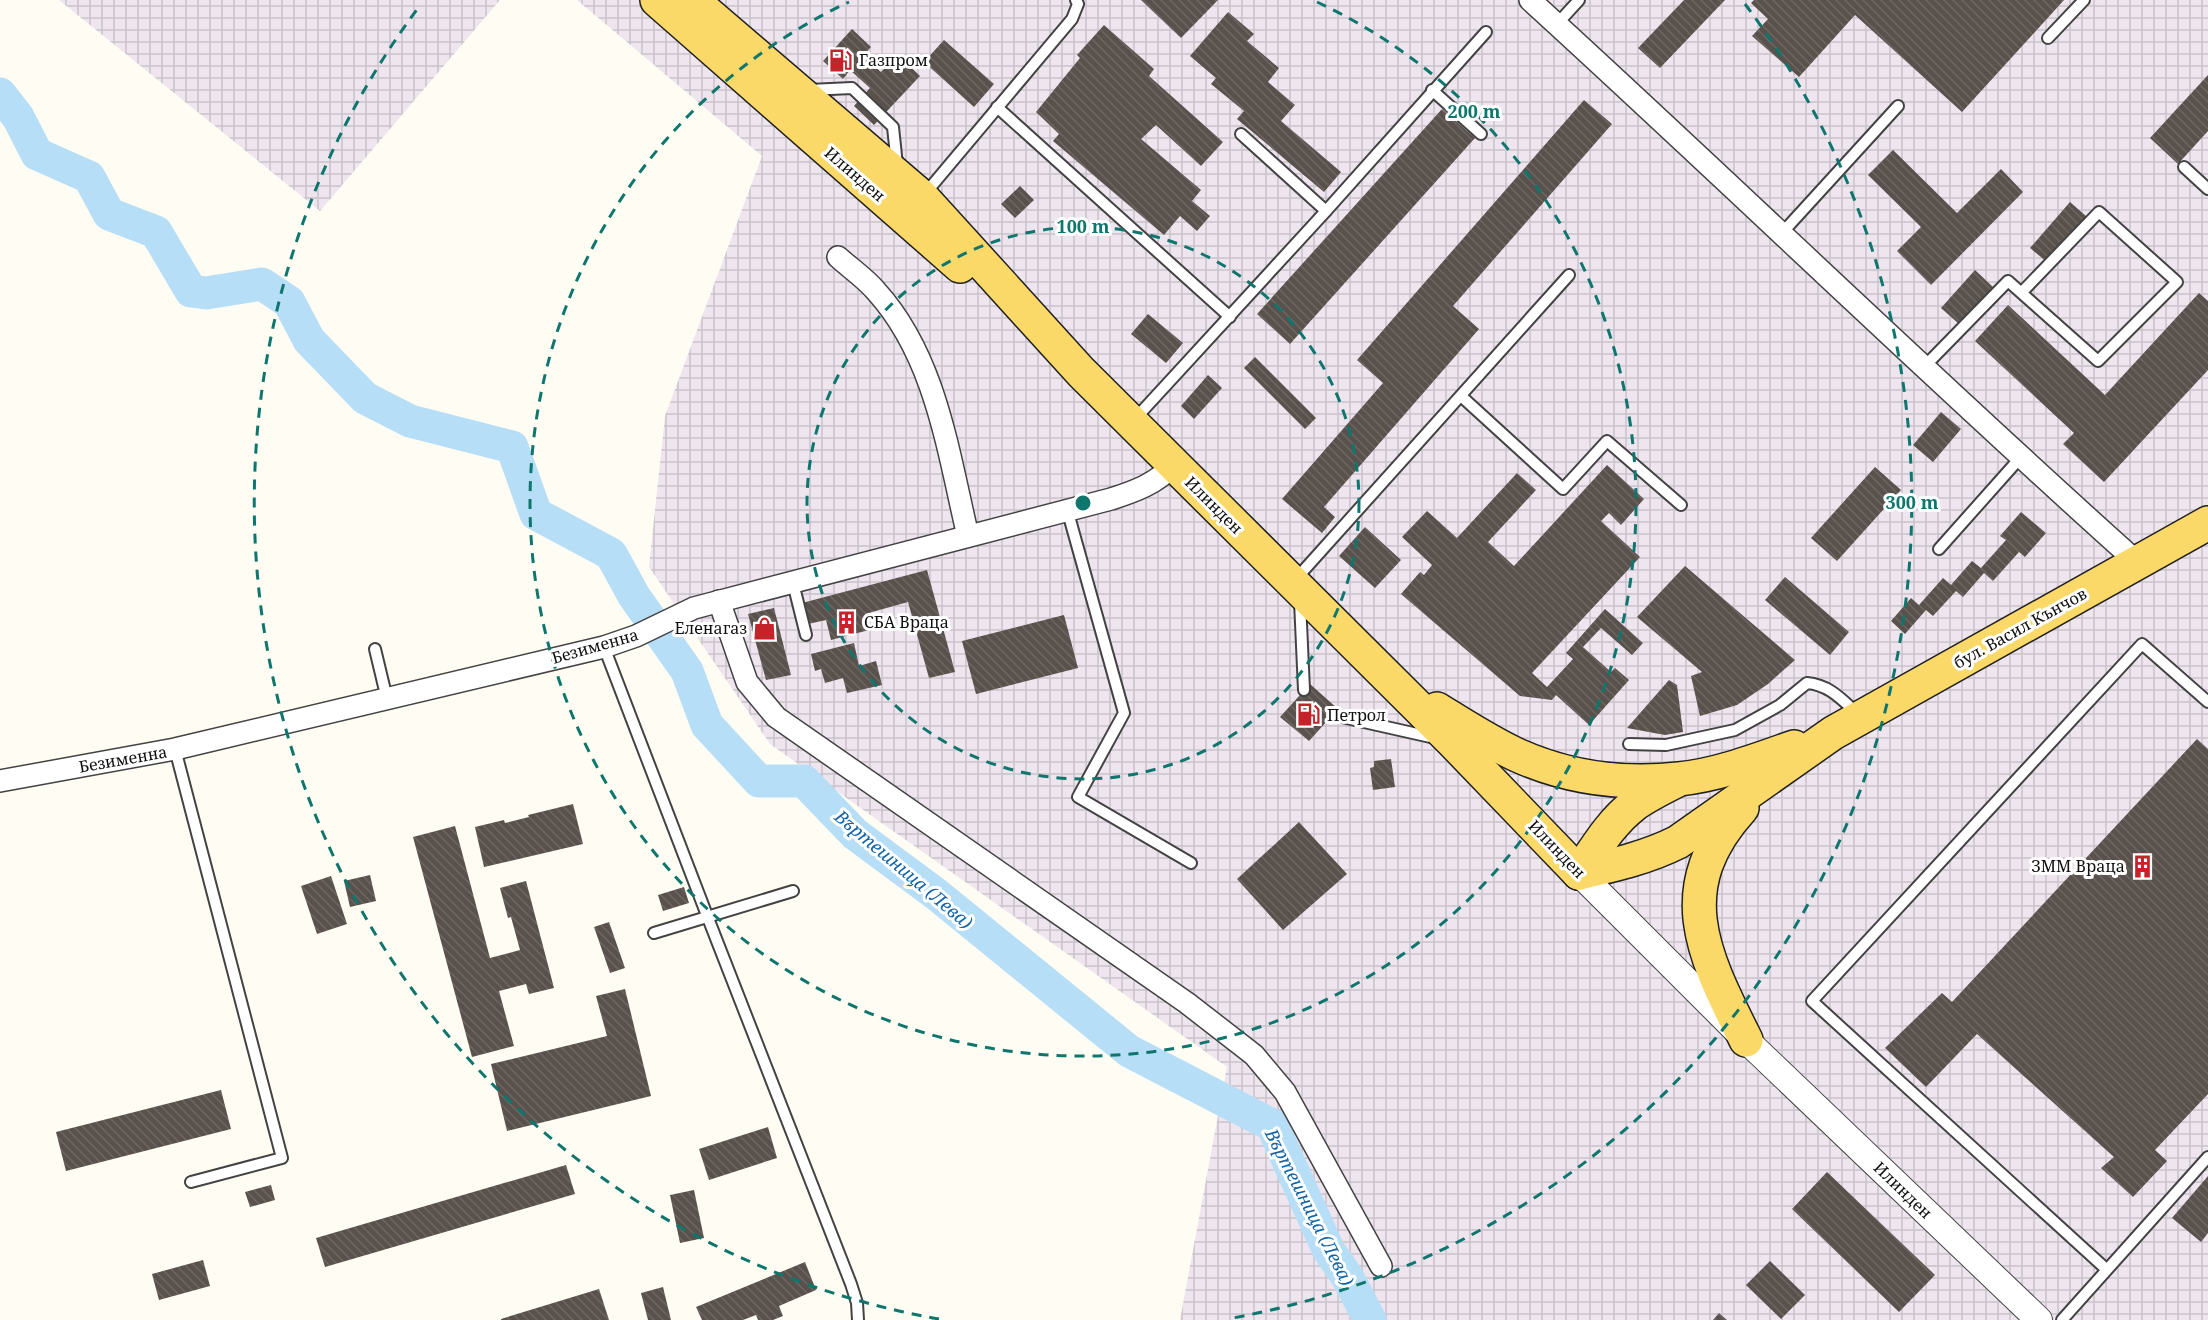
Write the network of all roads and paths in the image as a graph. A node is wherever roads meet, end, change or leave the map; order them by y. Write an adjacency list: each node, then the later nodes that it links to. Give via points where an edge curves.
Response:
1 (657, 0): 25 (main road, Илинден)
2 (692, 0): 16 (main road, Илинден)
3 (1076, 0): 12 (lane, via 1072,19)
4 (1530, 0): 7 (street)
5 (1580, 0): 7 (lane)
6 (2084, 0): 9 (lane)
7 (1557, 24): 19 (street)
8 (1486, 32): 10 (lane)
9 (2048, 38)
10 (1432, 90): 14 (lane); 18 (lane)
11 (1898, 106): 19 (lane)
12 (997, 107): 16 (lane); 23 (lane)
13 (1242, 134): 18 (lane)
14 (1481, 134)
15 (2184, 167): 17 (lane)
16 (910, 187): 25 (main road, Илинден)
17 (2208, 189)
18 (1326, 211): 23 (lane)
19 (1782, 233): 24 (street)
20 (838, 257): 33 (street, via 876,290 906,332 932,387)
21 (1569, 275): 26 (lane)
22 (2022, 292): 22 (lane, via 2098,361 2177,282 2099,212); 24 (lane, via 2008,281)
23 (1230, 316): 27 (lane)
24 (1923, 368): 28 (street)
25 (1081, 372): 27 (main road, Илинден)
26 (1461, 396): 30 (lane, via 1563,489 1607,441); 37 (lane)
27 (1132, 423): 29 (main road, Илинден)
28 (2020, 458): 34 (lane); 35 (street)
29 (1174, 465): 31 (street, Безименна, via 1143,488); 37 (main road, Илинден)
30 (1681, 505)
31 (1067, 509): 33 (street, Безименна); 55 (lane, via 1124,713 1078,797)
32 (2208, 523): 35 (main road, бул. Васил Кънчов)
33 (968, 536): 36 (street, Безименна)
34 (1939, 549)
35 (2138, 563): 47 (main road, бул. Васил Кънчов)
36 (793, 583): 38 (street, Безименна); 39 (lane)
37 (1296, 586): 42 (main road, Илинден); 43 (lane)
38 (720, 601): 40 (street, Безименна); 63 (street, via 747,682 776,717 1187,1003 1254,1055 1286,1092)
39 (806, 635)
40 (604, 646): 44 (street, Безименна); 58 (lane)
41 (375, 649): 44 (lane)
42 (1392, 682): 49 (main road, Илинден); 53 (main road, бул. Васил Кънчов, via 1488,740 1544,766 1602,780)
43 (1304, 690)
44 (387, 699): 51 (street, Безименна)
45 (2208, 702): 64 (lane, via 2142,644 1812,1001)
46 (1333, 715): 49 (lane)
47 (1861, 717): 48 (main road, бул. Васил Кънчов); 50 (lane, via 1832,690 1807,683 1780,705 1734,730 1666,745)
48 (1833, 733): 52 (main road, бул. Васил Кънчов); 53 (main road, бул. Васил Кънчов, via 1741,765)
49 (1452, 741): 56 (main road, Илинден)
50 (1629, 744)
51 (175, 749): 54 (street, Безименна); 62 (lane, via 282,1158)
52 (1773, 775): 56 (main road, бул. Васил Кънчов, via 1678,842 1629,862); 60 (main road, via 1731,820 1716,843 1700,888 1704,945)
53 (1679, 779): 56 (main road, via 1648,795 1621,816)
54 (0, 781)
55 (1191, 863)
56 (1579, 873): 60 (street, Илинден)
57 (793, 891): 58 (lane)
58 (708, 918): 59 (lane); 65 (lane, via 851,1284)
59 (654, 933)
60 (1746, 1040): 66 (street, Илинден)
61 (2208, 1157): 64 (lane)
62 (191, 1182)
63 (1381, 1266)
64 (2106, 1269): 67 (lane)
65 (858, 1320)
66 (2039, 1320)
67 (2062, 1320)

